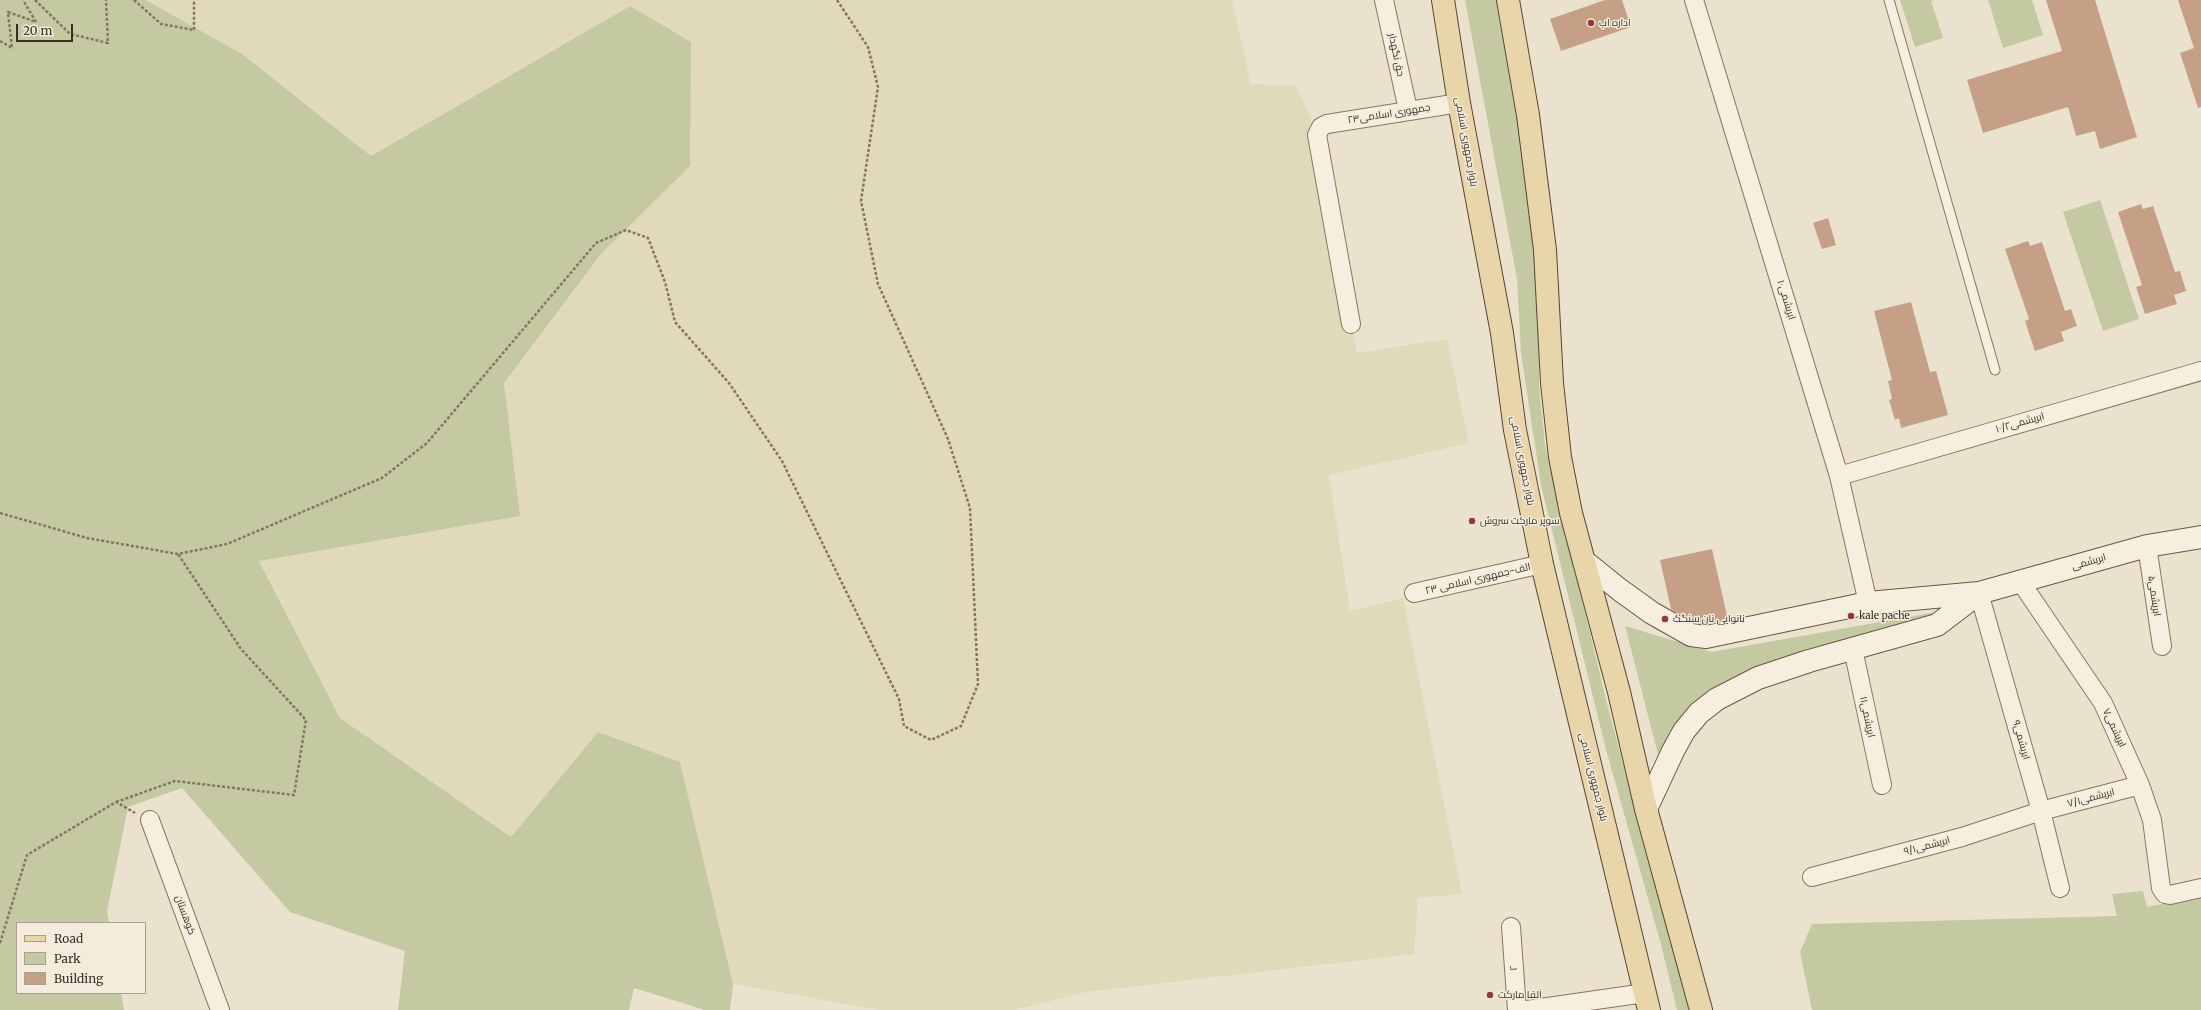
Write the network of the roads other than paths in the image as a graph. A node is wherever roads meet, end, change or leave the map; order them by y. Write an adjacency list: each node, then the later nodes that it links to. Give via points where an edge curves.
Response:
1 (1384, 0): 7 (street, حق نگهدار)
2 (1443, 0): 6 (main road, بلوار جمهوری اسلامی)
3 (1508, 0): 14 (main road, via 1528,115 1545,250 1552,383 1560,457)
4 (1694, 0): 11 (street, ابریشمی۱۰)
5 (1889, 0): 9 (lane)
6 (1459, 103): 7 (street, جمهوری اسلامی۲۳); 15 (main road, بلوار جمهوری اسلامی, via 1502,333 1515,430)
7 (1408, 110): 8 (street, جمهوری اسلامی۲۳, via 1327,124 1320,127 1317,135)
8 (1351, 324)
9 (1995, 370)
10 (2201, 371): 11 (street, ۱۰/۲ابریشمی)
11 (1839, 476): 19 (street, ابریشمی۱۰)
12 (2201, 537): 13 (main road, ابریشمی)
13 (2147, 546): 16 (main road, ابریشمی); 20 (street, ابریشمی۵)
14 (1584, 561): 19 (main road, via 1652,613 1676,628 1698,636 1718,635); 24 (main road, via 1619,692)
15 (1542, 564): 17 (street, ۲۳ الف-جمهوری اسلامی); 31 (main road, بلوار جمهوری اسلامی)
16 (2020, 581): 18 (main road, ابریشمی); 23 (street, ابریشمی۷, via 2103,703)
17 (1414, 593)
18 (1979, 593): 19 (main road); 21 (main road, via 1937,625); 25 (street, ابریشمی۹)
19 (1868, 603)
20 (2162, 646)
21 (1853, 649): 22 (street, ابریشمی۱۱); 24 (main road, via 1758,678 1717,698 1699,713 1684,731)
22 (1882, 785)
23 (2140, 785): 25 (street, ابریشمی۷/۱); 29 (street, ابریشمی۷, via 2152,820 2161,888 2165,894 2170,895)
24 (1646, 809): 35 (main road)
25 (2041, 811): 27 (street, ۹/۱ابریشمی, via 1962,836); 28 (street, ابریشمی۹)
26 (150, 820): 32 (street, کوهستان)
27 (1812, 877)
28 (2060, 888)
29 (2201, 888)
30 (1511, 927): 33 (street, ۲)
31 (1647, 1001): 34 (street)
32 (220, 1010)
33 (1517, 1010)
34 (1527, 1010)
35 (1701, 1010)

